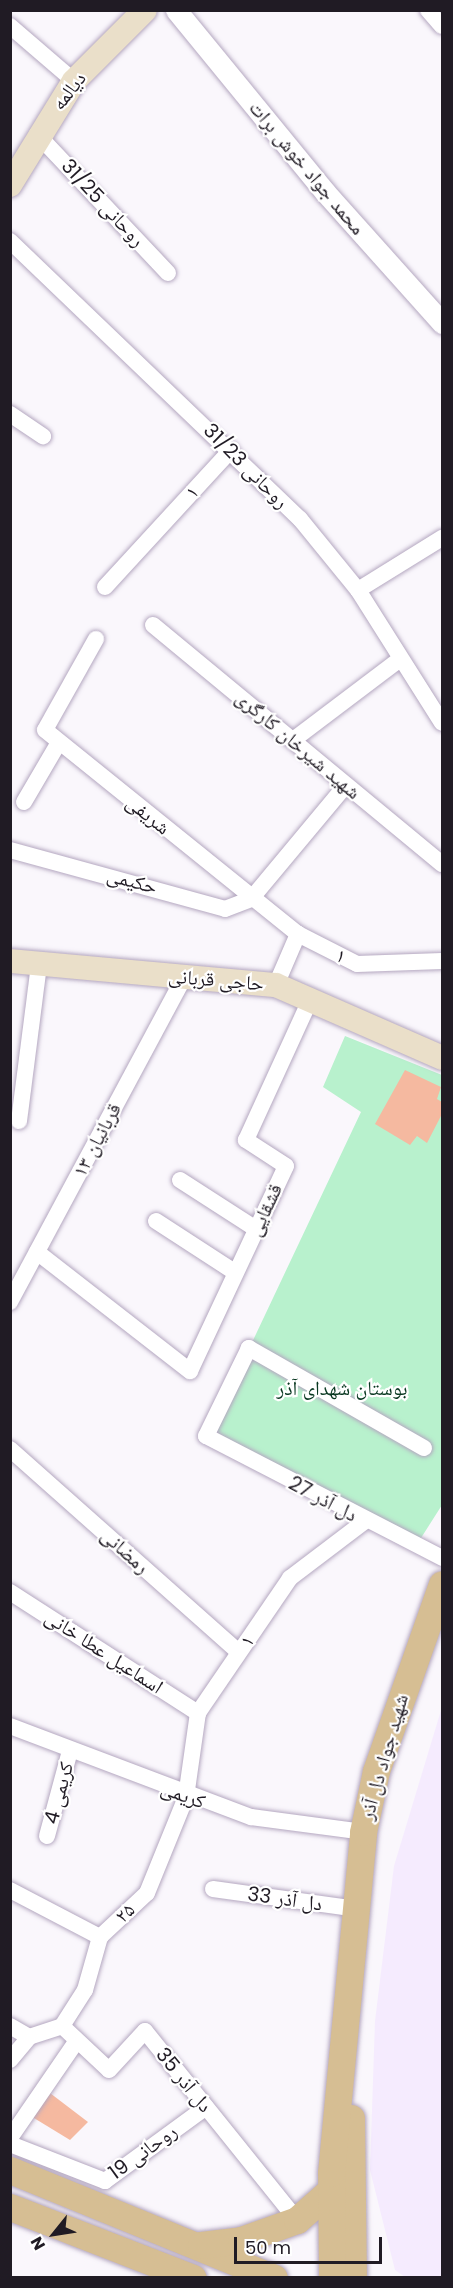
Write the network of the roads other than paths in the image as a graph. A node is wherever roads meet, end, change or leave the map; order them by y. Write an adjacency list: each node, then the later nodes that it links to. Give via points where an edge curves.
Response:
1 (144, 10): 6 (main road, دیالمه)
2 (176, 10): 11 (street, محمد جواد خوش برات, via 325,192)
3 (428, 10): 5 (street)
4 (10, 26): 6 (street)
5 (442, 26)
6 (74, 81): 7 (main road, دیالمه)
7 (37, 134): 8 (main road, دیالمه); 10 (street, روحانی 31/25)
8 (10, 185)
9 (10, 241): 14 (street, روحانی 31/23)
10 (168, 273)
11 (442, 323)
12 (10, 414): 13 (street)
13 (43, 436)
14 (231, 450): 16 (street, ۱); 17 (street, روحانی 31/23)
15 (440, 545): 17 (street)
16 (105, 587)
17 (358, 590): 20 (street, روحانی 31/23)
18 (153, 625): 22 (street, شهید شیرخان کارگری)
19 (96, 639): 23 (street, شریفی, via 45,730)
20 (400, 659): 21 (street, روحانی 31/23); 22 (street)
21 (442, 723)
22 (293, 740): 24 (street, شهید شیرخان کارگری)
23 (59, 742): 25 (street); 28 (street, شریفی)
24 (346, 785): 27 (street, شهید شیرخان کارگری); 28 (street)
25 (24, 802)
26 (10, 850): 28 (street, حکیمی, via 225,909)
27 (442, 864)
28 (251, 899): 29 (street, شریفی)
29 (298, 934): 31 (street, ۱, via 357,964); 34 (street)
30 (10, 961): 32 (main road, حاجی قربانی)
31 (442, 961)
32 (39, 964): 33 (main road, حاجی قربانی); 37 (street)
33 (184, 978): 34 (main road, حاجی قربانی); 41 (street, ۱۳ قربانیان)
34 (276, 985): 35 (main road, حاجی قربانی)
35 (310, 1000): 36 (main road, حاجی قربانی); 40 (street, قشقایی, via 246,1140 286,1166)
36 (442, 1058)
37 (19, 1121)
38 (180, 1180): 40 (street)
39 (156, 1221): 42 (street)
40 (256, 1229): 42 (street, قشقایی)
41 (37, 1252): 42 (street, قشقایی, via 188,1370 193,1368); 43 (street, ۱۳ قربانیان)
42 (236, 1273)
43 (10, 1302)
44 (424, 1448): 46 (street, دل آذر 27, via 249,1348 206,1436)
45 (10, 1449): 50 (street, رمضانی)
46 (365, 1521): 47 (street, دل آذر 27); 50 (street, ۱, via 290,1578)
47 (442, 1558)
48 (442, 1584): 55 (main road, شهید جواد دل آذر, via 376,1771)
49 (10, 1592): 51 (street, اسماعیل عطا خانی)
50 (239, 1652): 51 (street, ۱)
51 (198, 1713): 54 (street, ۱)
52 (10, 1726): 53 (street, کریمی)
53 (70, 1751): 54 (street, کریمی); 56 (street, کریمی 4)
54 (186, 1797): 55 (street, کریمی, via 251,1818); 60 (street, ۲۵, via 147,1893)
55 (363, 1832): 59 (main road, شهید جواد دل آذر)
56 (47, 1836)
57 (213, 1888): 59 (street, دل آذر 33)
58 (10, 1890): 60 (street)
59 (357, 1909): 65 (main road, شهید جواد دل آذر)
60 (100, 1937): 62 (street, ۲۵, via 85,1989)
61 (10, 2026): 63 (street)
62 (62, 2026): 63 (street); 64 (street, دل آذر 35)
63 (29, 2037): 66 (street)
64 (76, 2043): 67 (street, دل آذر 35, via 109,2070 145,2031); 68 (street)
65 (345, 2046): 71 (main road, شهید جواد دل آذر); 74 (main road, شهید جواد دل آذر, via 351,2088)
66 (10, 2061)
67 (206, 2107): 69 (street, روحانی 19, via 105,2181); 73 (street, دل آذر 35)
68 (10, 2138)
69 (10, 2144)
70 (10, 2170): 75 (main road)
71 (331, 2190): 73 (main road); 80 (main road, شهید جواد دل آذر)
72 (10, 2207): 77 (main road)
73 (297, 2220): 76 (main road, via 242,2240)
74 (351, 2228): 81 (main road, شهید جواد دل آذر); 82 (main road)
75 (159, 2229): 76 (main road); 77 (main road, via 165,2248)
76 (200, 2245): 79 (main road)
77 (148, 2260): 78 (main road)
78 (193, 2277)
79 (274, 2277)
80 (332, 2277)
81 (353, 2277)
82 (375, 2277)

